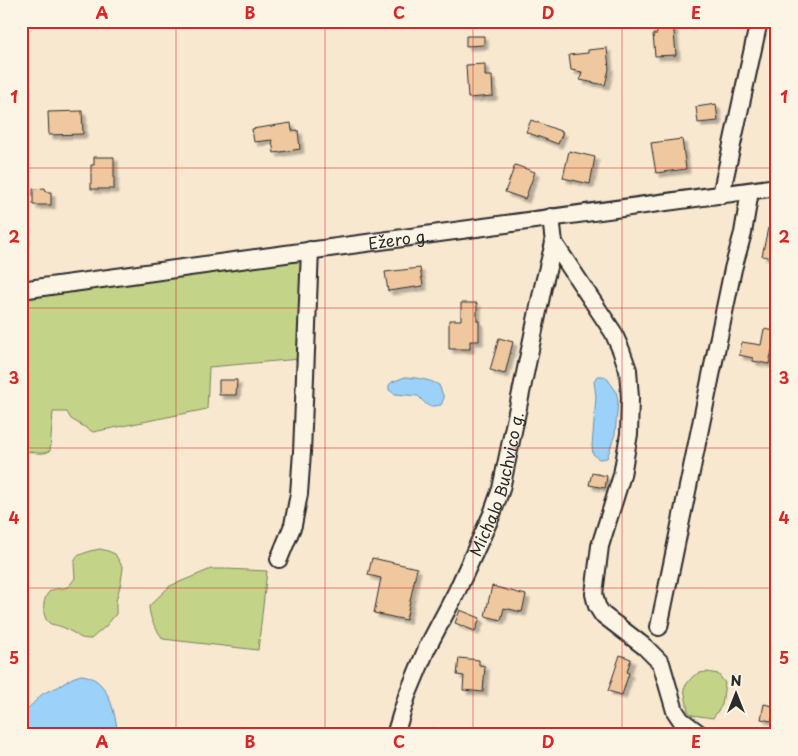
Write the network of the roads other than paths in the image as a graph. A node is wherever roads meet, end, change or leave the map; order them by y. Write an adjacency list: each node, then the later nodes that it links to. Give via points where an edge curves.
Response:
1 (759, 21): 4 (street)
2 (777, 187): 3 (street, Ežero g.)
3 (750, 191): 4 (street, Ežero g.); 10 (street)
4 (721, 194): 5 (street, Ežero g.)
5 (551, 218): 6 (street, Michalo Buchvico g.); 7 (street, Ežero g.)
6 (554, 243): 11 (street, via 613,332 628,370 629,434 622,475 600,546 594,594 596,606 602,614); 13 (street, Michalo Buchvico g., via 497,502 427,648)
7 (310, 250): 8 (street, Ežero g.); 9 (street, via 299,494 293,525)
8 (21, 290)
9 (279, 559)
10 (658, 628): 11 (street); 12 (street)
11 (645, 647): 12 (street)
12 (660, 663): 14 (street, via 675,711 681,720)
13 (395, 735)
14 (701, 735)

